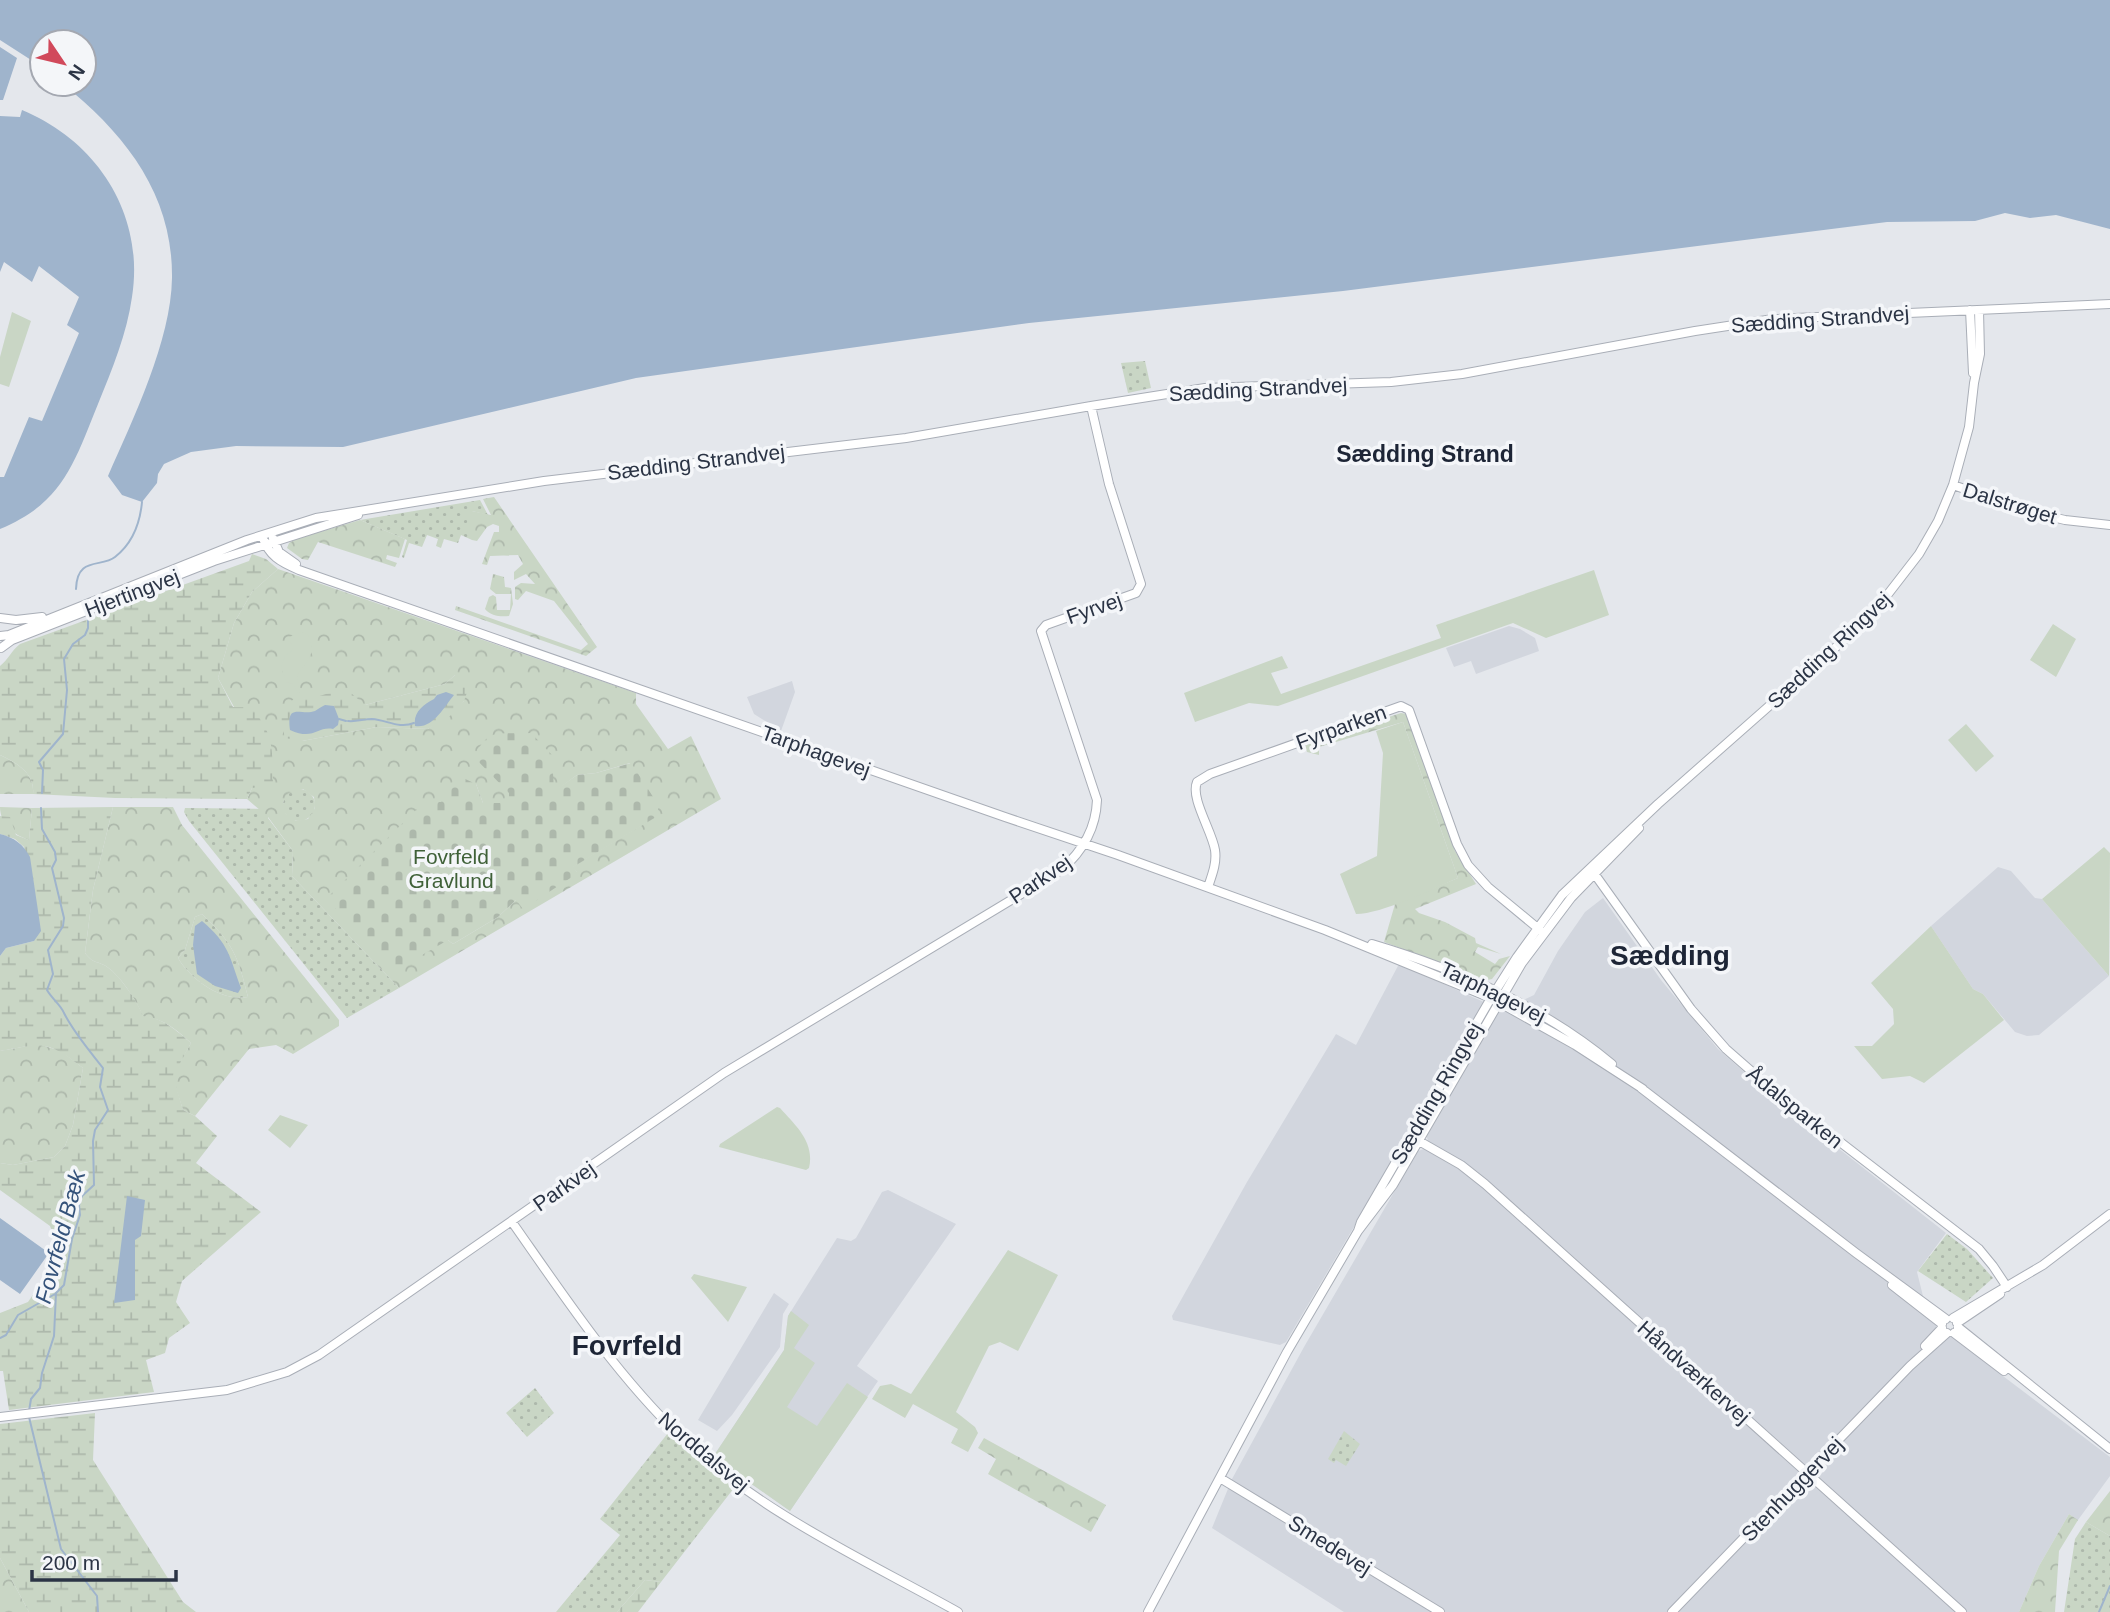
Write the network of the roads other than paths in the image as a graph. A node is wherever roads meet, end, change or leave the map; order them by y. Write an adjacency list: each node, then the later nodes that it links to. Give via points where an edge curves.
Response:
1 (2110, 304): 2 (street, Sædding Strandvej)
2 (1974, 310): 3 (street, Sædding Strandvej, via 1773,319 1462,374 1391,382 1205,388); 4 (street, Sædding Ringvej, via 1980,354 1969,427)
3 (1091, 406): 5 (street, Sædding Strandvej, via 906,438 579,476); 14 (street, Fyrvej, via 1109,484 1141,584 1136,593 1046,625 1041,631 1097,800)
4 (1953, 485): 6 (street, Dalstrøget, via 2031,512); 15 (street, Sædding Ringvej, via 1919,554 1878,607 1658,804 1631,837)
5 (319, 522): 7 (street, Sædding Strandvej); 7 (street, Sædding Strandvej, via 300,532)
6 (2110, 524)
7 (273, 536): 8 (street, Sædding Strandvej); 9 (street, Tarphagevej, via 284,557)
8 (263, 540): 9 (street, Tarphagevej, via 275,558); 10 (street, Hjertingvej); 13 (street, Hjertingvej)
9 (308, 571): 14 (street, Tarphagevej)
10 (95, 600): 11 (street, via 36,619); 12 (street, Hjertingvej)
11 (0, 618)
12 (0, 636)
13 (0, 648)
14 (1085, 844): 16 (street, Tarphagevej); 24 (street, Parkvej, via 1061,870 724,1073)
15 (1590, 872): 17 (street, Sædding Ringvej, via 1562,895); 26 (street, Ådalsparken, via 1726,1049 1979,1249)
16 (1208, 887): 17 (street, Fyrparken, via 1215,848 1195,792 1199,779 1401,706 1409,710 1468,865 1488,887); 18 (street, Tarphagevej)
17 (1542, 928): 19 (street, Sædding Ringvej); 19 (street, Sædding Ringvej, via 1511,960)
18 (1325, 930): 19 (street, Tarphagevej, via 1446,968); 19 (street, Tarphagevej, via 1451,984)
19 (1498, 994): 20 (street); 20 (street, via 1511,992); 21 (street, Tarphagevej); 22 (street, Sædding Ringvej); 25 (street, Sædding Ringvej)
20 (1554, 1022): 21 (street, Tarphagevej)
21 (1643, 1089): 27 (street, Tarphagevej)
22 (1419, 1141): 25 (street, Sædding Ringvej); 30 (street, Håndværkervej, via 1485,1184)
23 (2110, 1214): 26 (street, Stenhuggervej)
24 (512, 1222): 28 (street, Parkvej, via 319,1355 287,1372 216,1391); 32 (street, Norddalsvej, via 604,1352 693,1447 807,1529)
25 (1358, 1231): 31 (street, Sædding Ringvej)
26 (2007, 1287): 27 (street, Stenhuggervej)
27 (1950, 1326): 29 (street, Tarphagevej); 30 (street, Stenhuggervej)
28 (0, 1417)
29 (2110, 1449)
30 (1807, 1473): 35 (street, Stenhuggervej); 36 (street, Håndværkervej)
31 (1220, 1478): 33 (street, Sædding Ringvej); 34 (street, Smedevej)
32 (958, 1612)
33 (1148, 1612)
34 (1440, 1612)
35 (1672, 1612)
36 (1962, 1612)

